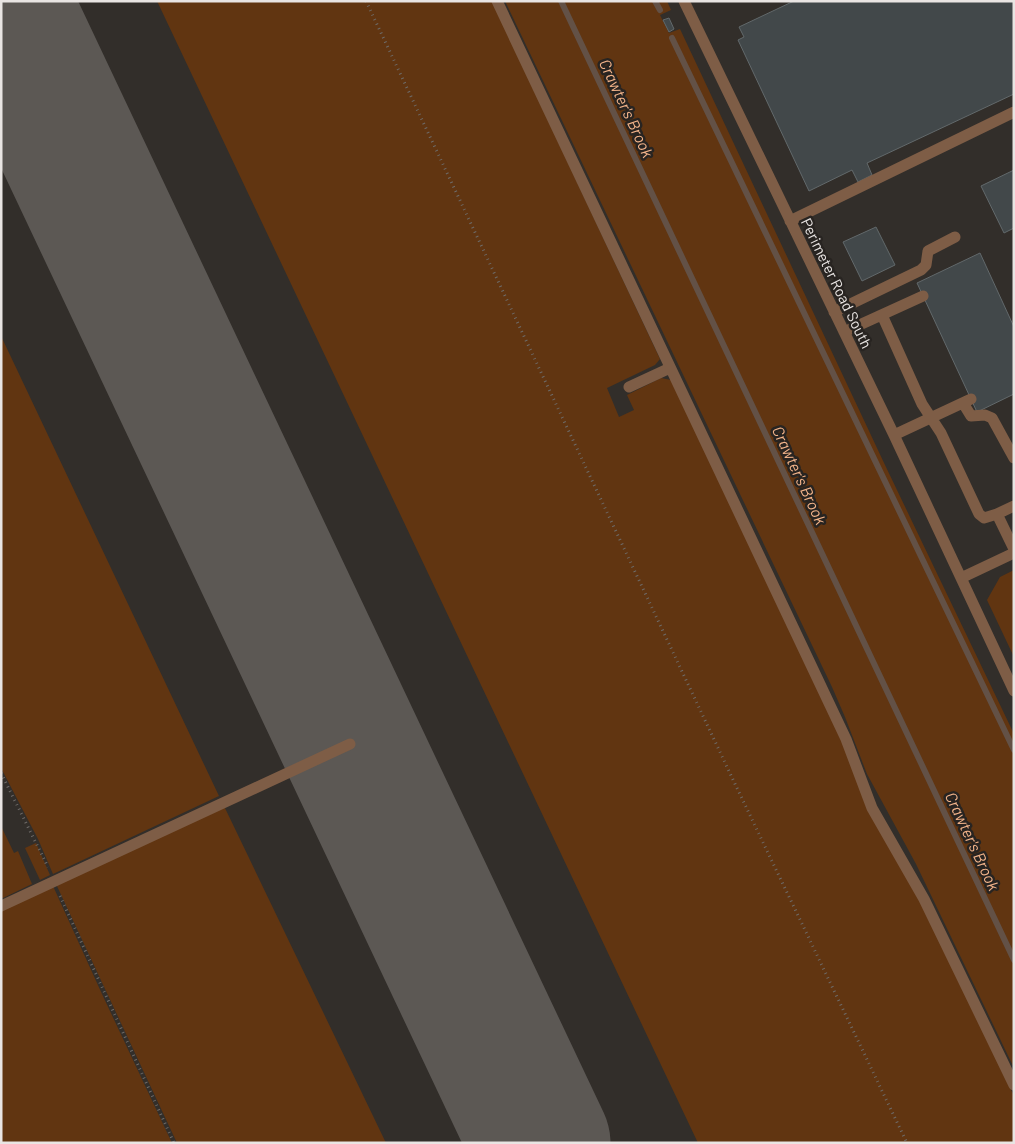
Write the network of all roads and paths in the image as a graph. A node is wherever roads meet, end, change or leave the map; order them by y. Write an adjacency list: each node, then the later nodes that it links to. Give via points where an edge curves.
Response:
1 (366, 1): 27 (path)
2 (497, 1): 11 (lane)
3 (684, 1): 5 (lane, Perimeter Road South)
4 (1014, 112): 5 (lane)
5 (790, 221): 8 (lane, Perimeter Road South)
6 (955, 237): 8 (lane, via 928,252 926,265 921,270)
7 (923, 296): 9 (lane)
8 (834, 312): 10 (lane, Perimeter Road South)
9 (882, 315): 10 (lane); 13 (lane)
10 (844, 332): 14 (lane, Perimeter Road South)
11 (670, 368): 12 (lane); 25 (lane, via 846,739 872,808 924,899)
12 (629, 387)
13 (931, 418): 14 (lane); 15 (lane, via 967,401 971,416 992,418); 17 (lane, via 979,514 984,518)
14 (894, 435): 19 (lane, Perimeter Road South)
15 (1014, 458)
16 (1014, 506): 17 (lane)
17 (997, 514): 18 (lane)
18 (1014, 551): 19 (lane)
19 (961, 578): 20 (lane, Perimeter Road South)
20 (1014, 691)
21 (350, 744): 23 (lane)
22 (1, 773): 23 (path)
23 (54, 881): 24 (lane); 26 (path)
24 (1, 906)
25 (1014, 1085)
26 (174, 1143)
27 (907, 1143)

